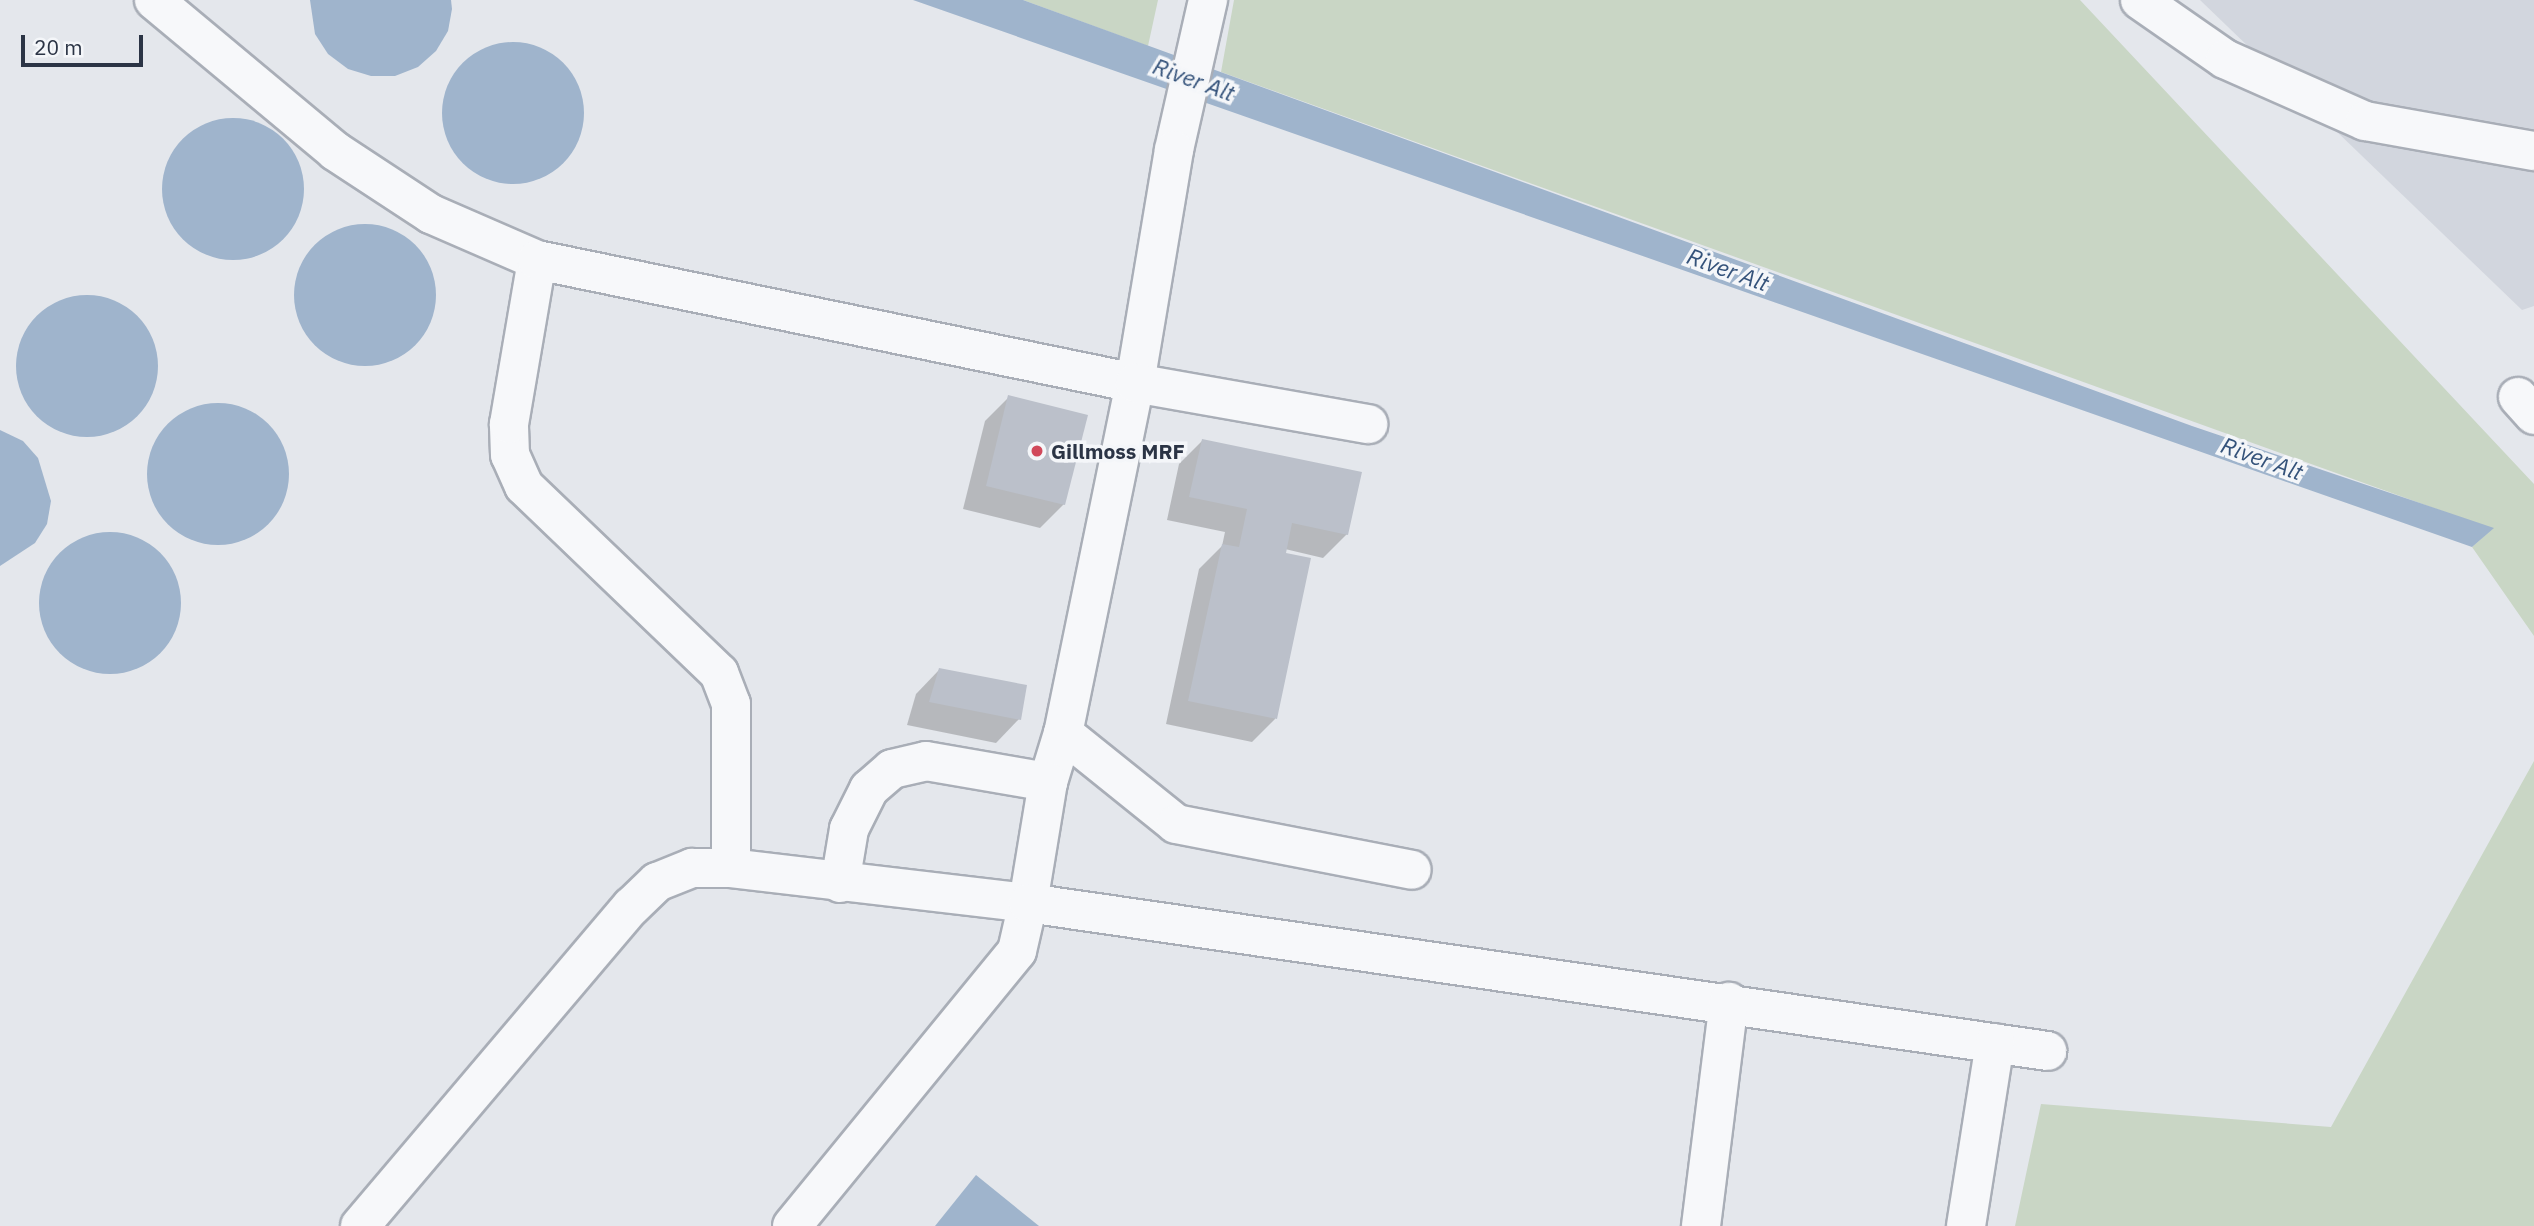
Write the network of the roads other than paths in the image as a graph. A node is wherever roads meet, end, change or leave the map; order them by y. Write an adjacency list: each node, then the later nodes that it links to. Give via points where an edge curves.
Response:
1 (154, 0): 5 (street, via 335,151 431,214)
2 (1208, 0): 6 (street, via 1174,150)
3 (2148, 3): 4 (street, via 2225,59 2365,121)
4 (2534, 150)
5 (537, 260): 6 (street); 10 (street, via 509,424 510,455 524,486 719,673 731,704)
6 (1135, 383): 7 (street); 8 (street)
7 (1368, 424)
8 (1063, 733): 9 (street); 11 (street, via 1176,824)
9 (1048, 782): 12 (street, via 926,761 892,769 869,789 849,830); 13 (street)
10 (731, 869): 12 (street); 17 (street, via 692,868 657,882)
11 (1412, 870)
12 (840, 883): 13 (street)
13 (1028, 902): 14 (street); 18 (street, via 1017,951)
14 (1729, 1002): 15 (street); 19 (street)
15 (1995, 1043): 16 (street); 20 (street)
16 (2047, 1051)
17 (359, 1226)
18 (792, 1226)
19 (1701, 1226)
20 (1966, 1226)

